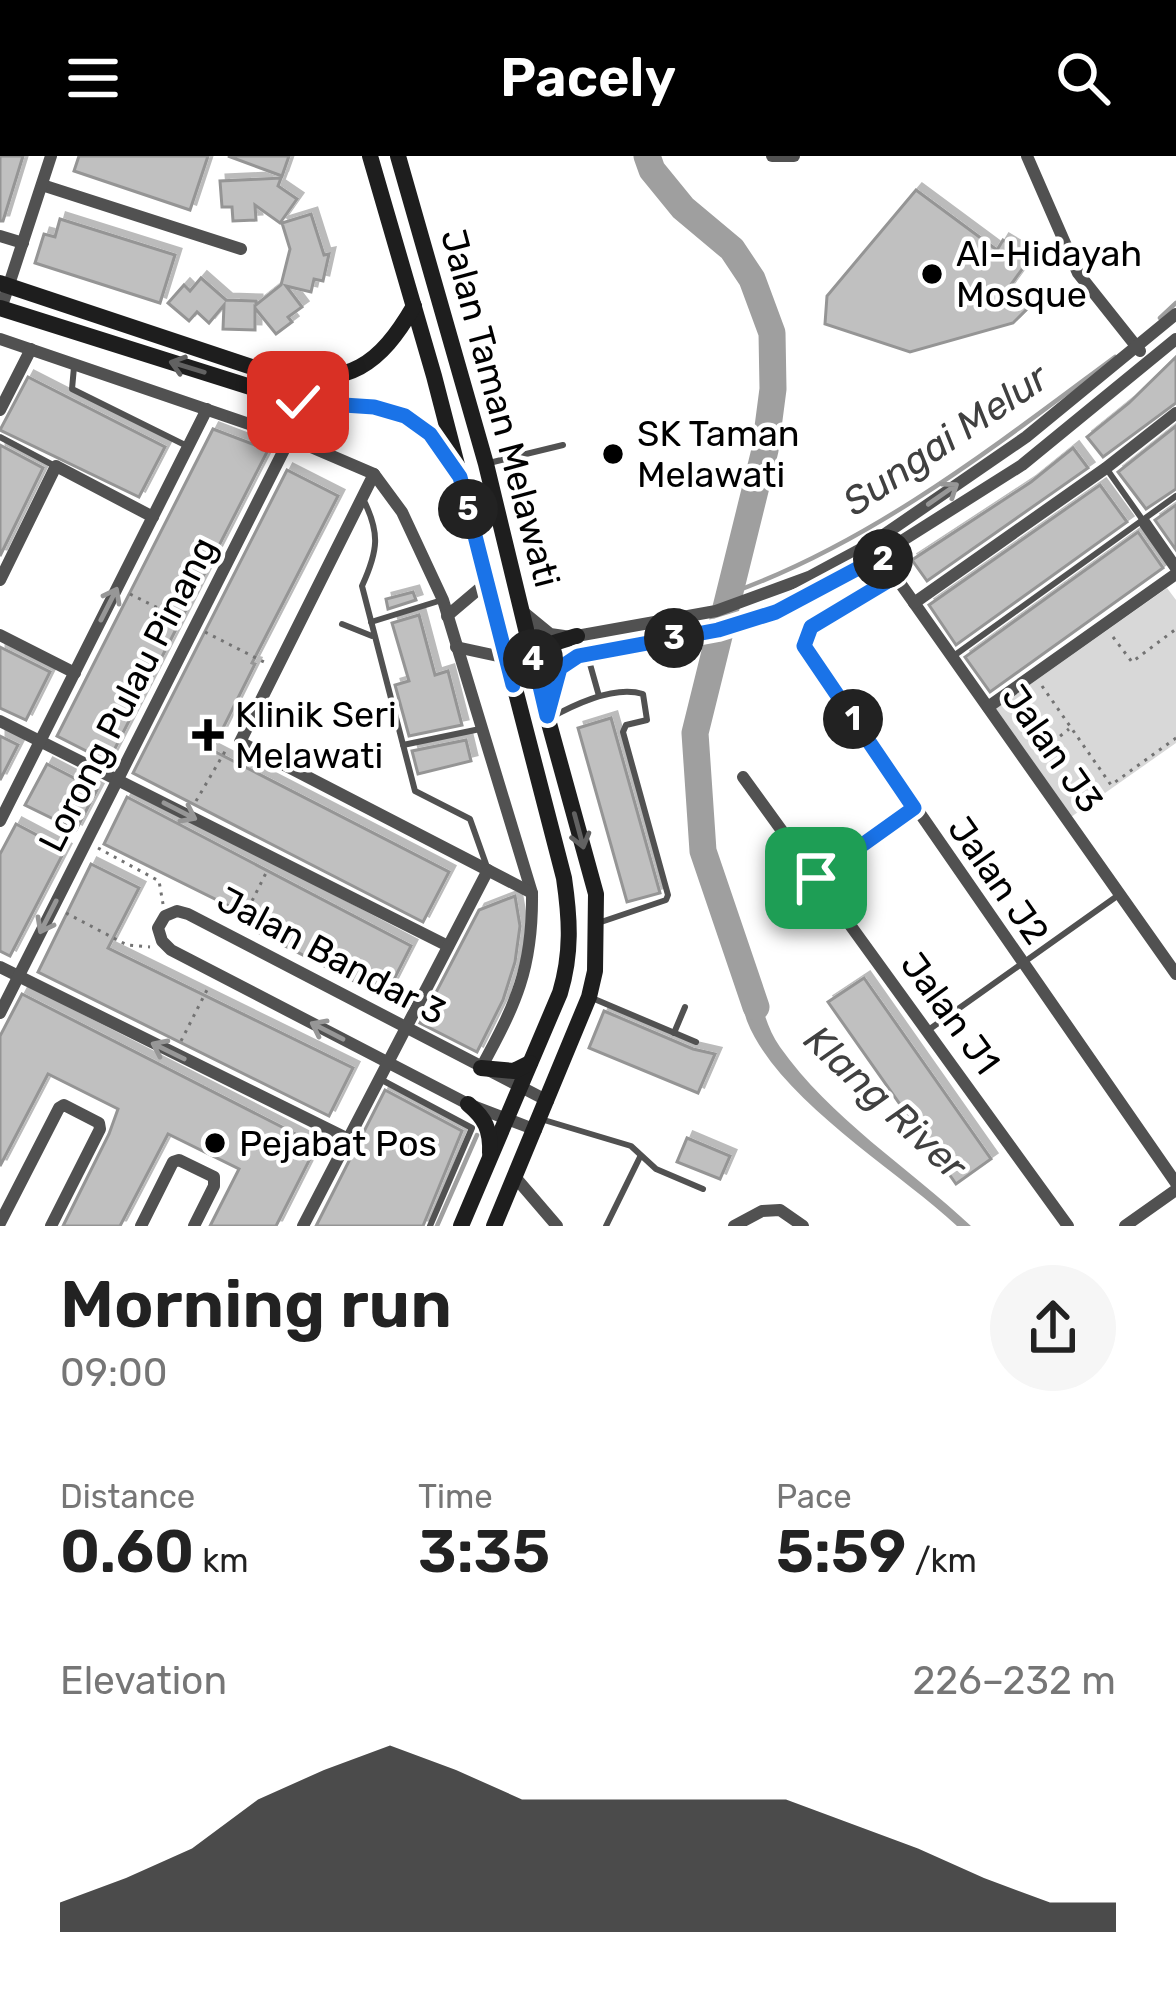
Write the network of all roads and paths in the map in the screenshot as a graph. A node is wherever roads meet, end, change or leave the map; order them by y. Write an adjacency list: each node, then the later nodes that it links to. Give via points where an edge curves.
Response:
1 (51, 156): 7 (street)
2 (370, 156): 12 (main road, Jalan Taman Melawati)
3 (398, 156): 28 (main road, Jalan Taman Melawati)
4 (772, 156): 5 (street)
5 (794, 156)
6 (1027, 156): 17 (street, via 1078,273)
7 (42, 185): 9 (street); 10 (street)
8 (0, 236): 9 (street)
9 (22, 244): 11 (street)
10 (241, 249)
11 (4, 284): 12 (main road, via 305,380 377,359); 13 (street)
12 (414, 306): 32 (main road, Jalan Taman Melawati)
13 (1, 309): 32 (main road, one-way to 13, via 430,434 405,416 298,402)
14 (1176, 314): 17 (street)
15 (0, 339): 18 (street)
16 (1176, 340): 19 (street)
17 (1137, 348): 19 (street); 50 (street, one-way to 17, via 770,595 872,543)
18 (31, 349): 20 (street); 21 (street)
19 (1149, 362): 37 (street, via 1022,465)
20 (74, 364): 22 (street); 27 (lane, via 72,389)
21 (0, 410)
22 (207, 410): 25 (street); 27 (street)
23 (1176, 413): 30 (street)
24 (0, 437): 29 (lane)
25 (290, 438): 31 (street); 73 (street, Lorong Pulau Pinang)
26 (563, 445): 28 (lane)
27 (188, 447): 35 (street)
28 (485, 464): 44 (main road, Jalan Taman Melawati)
29 (56, 466): 35 (street); 40 (street)
30 (1106, 469): 36 (lane); 43 (street)
31 (374, 474): 34 (street); 42 (street, via 402,512)
32 (460, 477): 41 (main road, Jalan Taman Melawati)
33 (1176, 496): 36 (lane)
34 (362, 497): 46 (lane, via 376,531 362,586); 69 (street)
35 (153, 517): 58 (street, one-way to 35)
36 (1144, 522): 38 (street); 56 (lane)
37 (881, 556): 39 (street, Jalan J3); 55 (street, via 776,612)
38 (1176, 571): 62 (street)
39 (896, 576): 43 (street, Jalan J3); 74 (street, Jalan J2, via 811,627 804,646)
40 (0, 580)
41 (486, 583): 45 (street); 57 (main road, Jalan Taman Melawati)
42 (442, 600): 45 (street); 46 (lane)
43 (914, 603): 56 (street, Jalan J3)
44 (521, 610): 50 (street, via 550,634); 54 (main road, Jalan Taman Melawati)
45 (448, 616): 53 (street)
46 (371, 622): 52 (lane)
47 (342, 624): 52 (lane)
48 (1176, 629): 51 (path, via 1132,662)
49 (0, 635): 58 (street)
50 (577, 636): 54 (main road)
51 (1112, 636)
52 (375, 638): 70 (lane)
53 (456, 647): 57 (street); 66 (street)
54 (532, 652): 59 (main road); 63 (main road, Jalan Taman Melawati)
55 (587, 653): 61 (lane); 63 (street, via 560,668)
56 (952, 657): 62 (street, Jalan J3)
57 (507, 658): 59 (main road, Jalan Taman Melawati)
58 (75, 673): 68 (street)
59 (513, 685): 103 (main road, Jalan Taman Melawati, via 571,926 568,968)
60 (1041, 687): 65 (path)
61 (599, 698): 63 (lane); 85 (lane, via 643,694 647,720 623,732 668,895)
62 (988, 707): 71 (street, Jalan J3)
63 (548, 717): 85 (main road, Jalan Taman Melawati, one-way to 85)
64 (0, 721): 68 (street)
65 (1070, 728): 67 (path, via 1111,785); 71 (path)
66 (480, 729): 70 (lane); 81 (street)
67 (1176, 738)
68 (40, 741): 73 (street); 76 (street)
69 (240, 742): 75 (path, via 223,751); 79 (street)
70 (403, 745): 79 (lane, via 415,791 470,819)
71 (1027, 763): 82 (street, Jalan J3)
72 (743, 777): 80 (street, Jalan J1)
73 (117, 779): 75 (street, one-way to 75); 77 (street, Lorong Pulau Pinang)
74 (914, 808): 80 (street); 89 (street, Jalan J2)
75 (188, 815): 78 (street)
76 (0, 821)
77 (86, 842): 83 (street, Lorong Pulau Pinang); 84 (path, via 159,880)
78 (273, 857): 86 (path); 87 (street)
79 (488, 870): 81 (street); 87 (street)
80 (816, 878): 98 (street, Jalan J1)
81 (532, 893): 104 (street, via 532,940 516,1004)
82 (1120, 894): 89 (lane); 92 (street, Jalan J3)
83 (54, 906): 88 (path, via 127,944); 93 (street, Lorong Pulau Pinang, one-way to 93)
84 (165, 916): 86 (street, Jalan Bandar 3, via 188,914); 88 (street, Jalan Bandar 3, via 158,928)
85 (597, 923): 94 (main road, Jalan Taman Melawati)
86 (233, 937): 97 (street, Jalan Bandar 3)
87 (448, 946): 97 (street)
88 (171, 950): 91 (street, Jalan Bandar 3)
89 (1022, 964): 98 (lane); 115 (street, Jalan J2)
90 (0, 968): 93 (street)
91 (216, 974): 101 (path); 102 (street, Jalan Bandar 3, one-way to 91)
92 (1176, 974)
93 (18, 976): 96 (street, Lorong Pulau Pinang); 101 (street, one-way to 93)
94 (589, 997): 99 (lane); 107 (main road, Jalan Taman Melawati)
95 (685, 1007): 99 (lane)
96 (0, 1012)
97 (406, 1027): 102 (street); 104 (street, Jalan Bandar 3)
98 (927, 1031): 129 (street, Jalan J1)
99 (674, 1033): 100 (lane)
100 (696, 1042)
101 (174, 1054): 111 (street)
102 (388, 1062): 105 (street); 108 (street, Jalan Bandar 3)
103 (530, 1063): 104 (main road, via 514,1071); 106 (main road, Jalan Taman Melawati)
104 (481, 1068): 106 (street, Jalan Bandar 3)
105 (380, 1079): 111 (street); 123 (lane, via 472,1128)
106 (520, 1088): 107 (street, Jalan Bandar 3); 109 (main road, Jalan Taman Melawati)
107 (548, 1101): 110 (main road, Jalan Taman Melawati)
108 (468, 1104): 109 (street, Jalan Bandar 3); 113 (main road, via 484,1118)
109 (507, 1117): 110 (street, Jalan Bandar 3); 113 (main road, Jalan Taman Melawati)
110 (538, 1125): 112 (lane, via 631,1146); 114 (main road, Jalan Taman Melawati)
111 (348, 1139): 122 (street)
112 (640, 1156): 116 (lane); 126 (lane)
113 (489, 1160): 124 (main road, Jalan Taman Melawati)
114 (515, 1178): 118 (main road, Jalan Taman Melawati); 125 (street)
115 (1176, 1187): 130 (street)
116 (704, 1189)
117 (0, 1223): 119 (street, via 64,1106 100,1130)
118 (496, 1225)
119 (50, 1226)
120 (141, 1226): 121 (street, via 179,1160 214,1177)
121 (194, 1226)
122 (303, 1226)
123 (430, 1226)
124 (460, 1226)
125 (557, 1226)
126 (606, 1226)
127 (734, 1226): 128 (street, via 780,1210)
128 (803, 1226)
129 (1068, 1226)
130 (1125, 1226)

